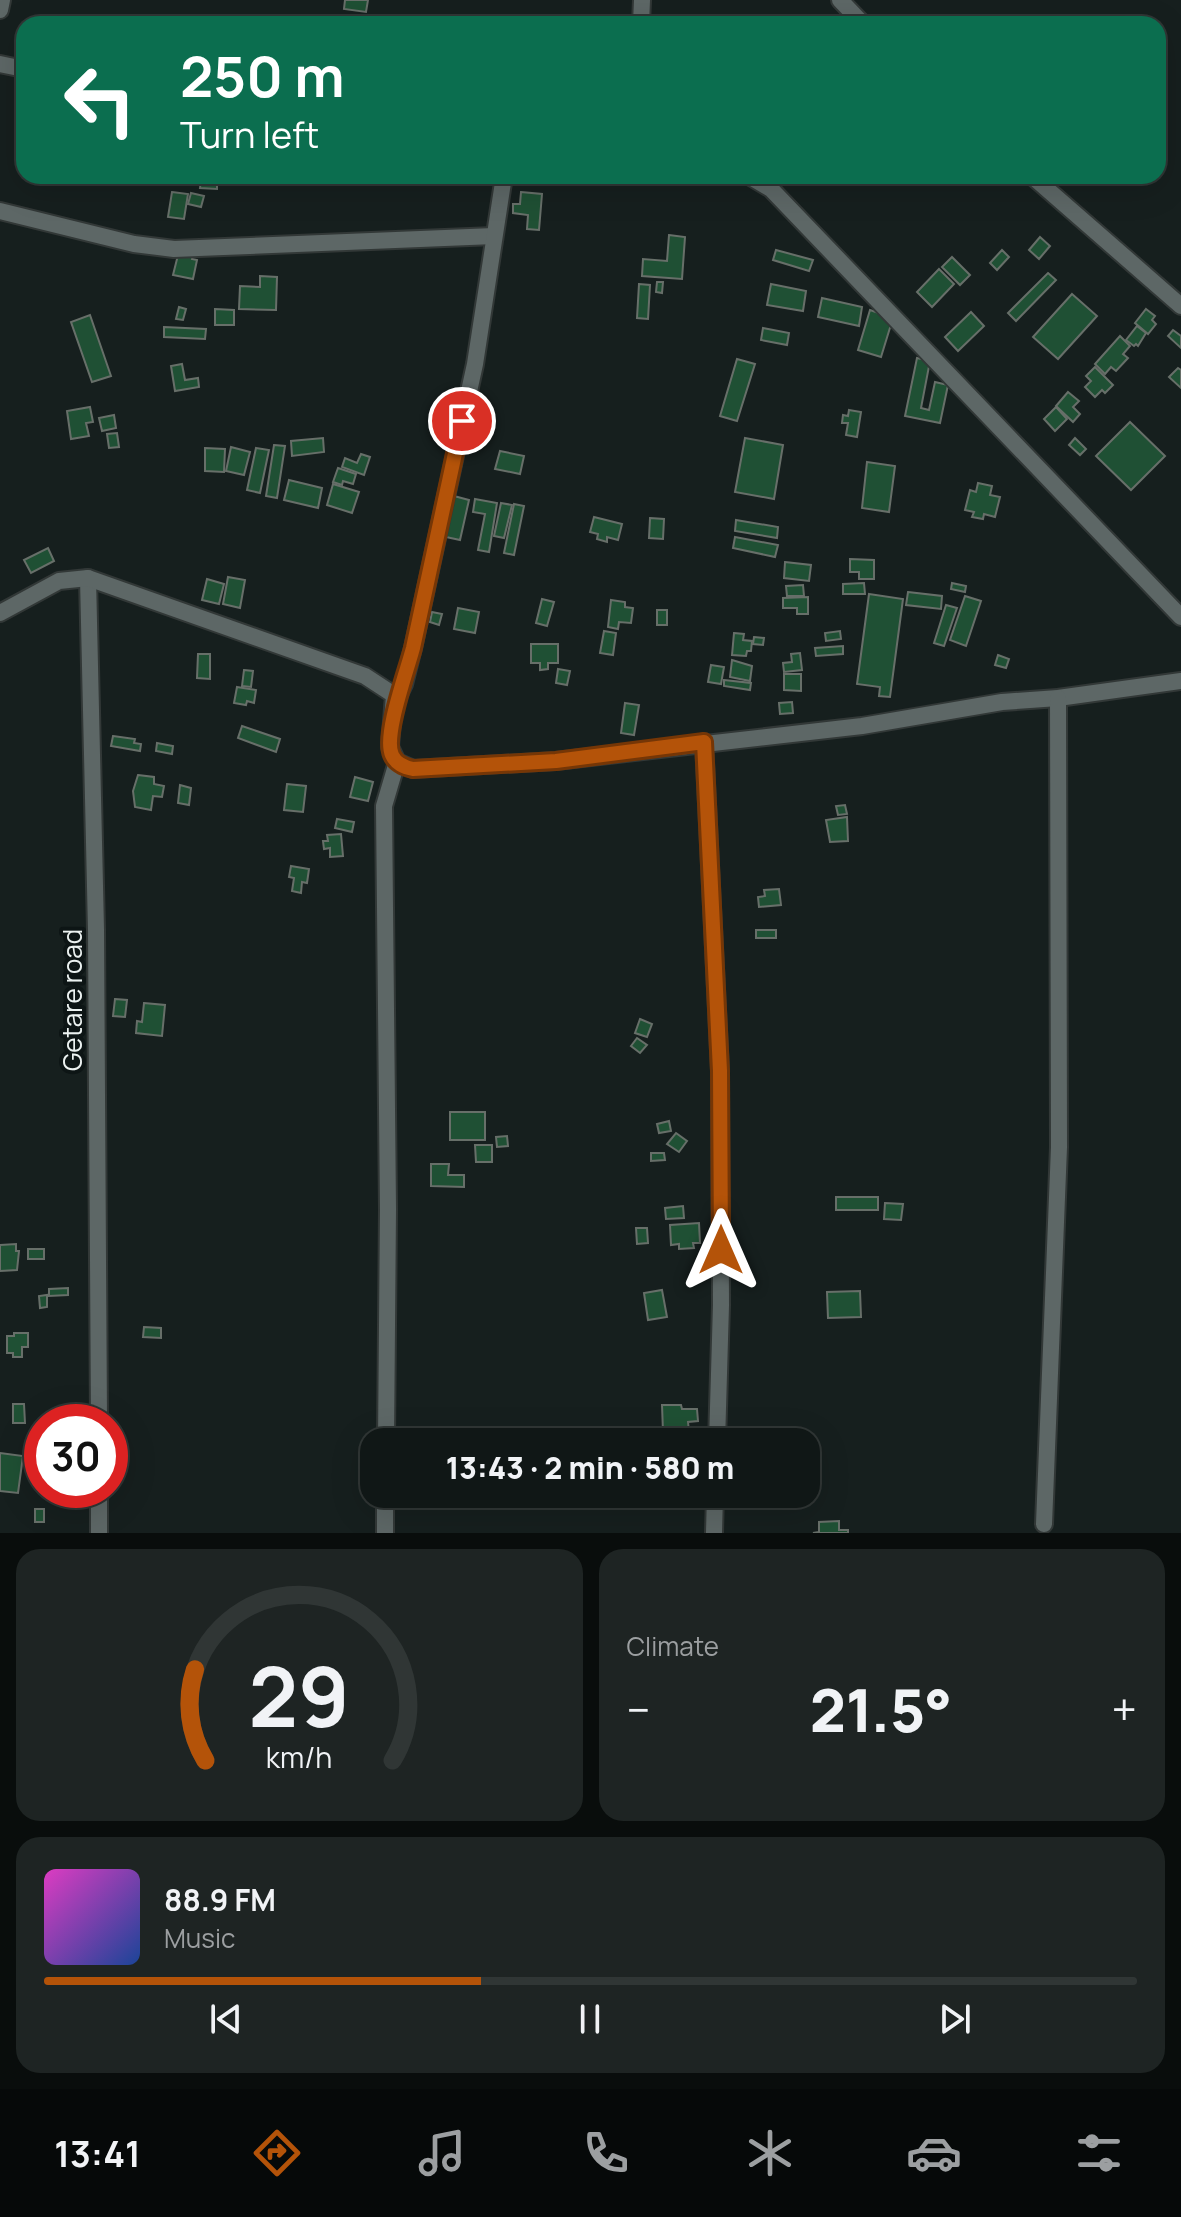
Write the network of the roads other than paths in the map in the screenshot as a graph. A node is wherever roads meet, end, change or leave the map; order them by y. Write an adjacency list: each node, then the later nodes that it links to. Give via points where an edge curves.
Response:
1 (2, 0): 3 (street)
2 (840, 0): 4 (street)
3 (0, 10)
4 (855, 16)
5 (503, 184): 9 (street)
6 (763, 184): 13 (street)
7 (1041, 184): 10 (street)
8 (0, 211): 9 (street, via 174,249)
9 (494, 236): 16 (street, via 475,364 413,648)
10 (1181, 306)
11 (88, 578): 12 (street, via 59,581); 16 (street, via 365,676 394,695); 19 (street, Getare road)
12 (0, 613)
13 (1181, 617)
14 (1181, 681): 15 (street)
15 (1058, 698): 17 (street); 25 (street, via 1059,1147)
16 (395, 703): 18 (street, via 390,747)
17 (704, 742): 18 (street, via 556,761 413,769); 21 (street, via 720,1071)
18 (397, 762): 20 (street, via 384,806)
19 (99, 1404)
20 (386, 1428)
21 (717, 1428)
22 (99, 1508): 26 (street)
23 (385, 1508): 27 (street)
24 (715, 1508): 28 (street)
25 (1044, 1524)
26 (99, 1533)
27 (385, 1533)
28 (714, 1533)

